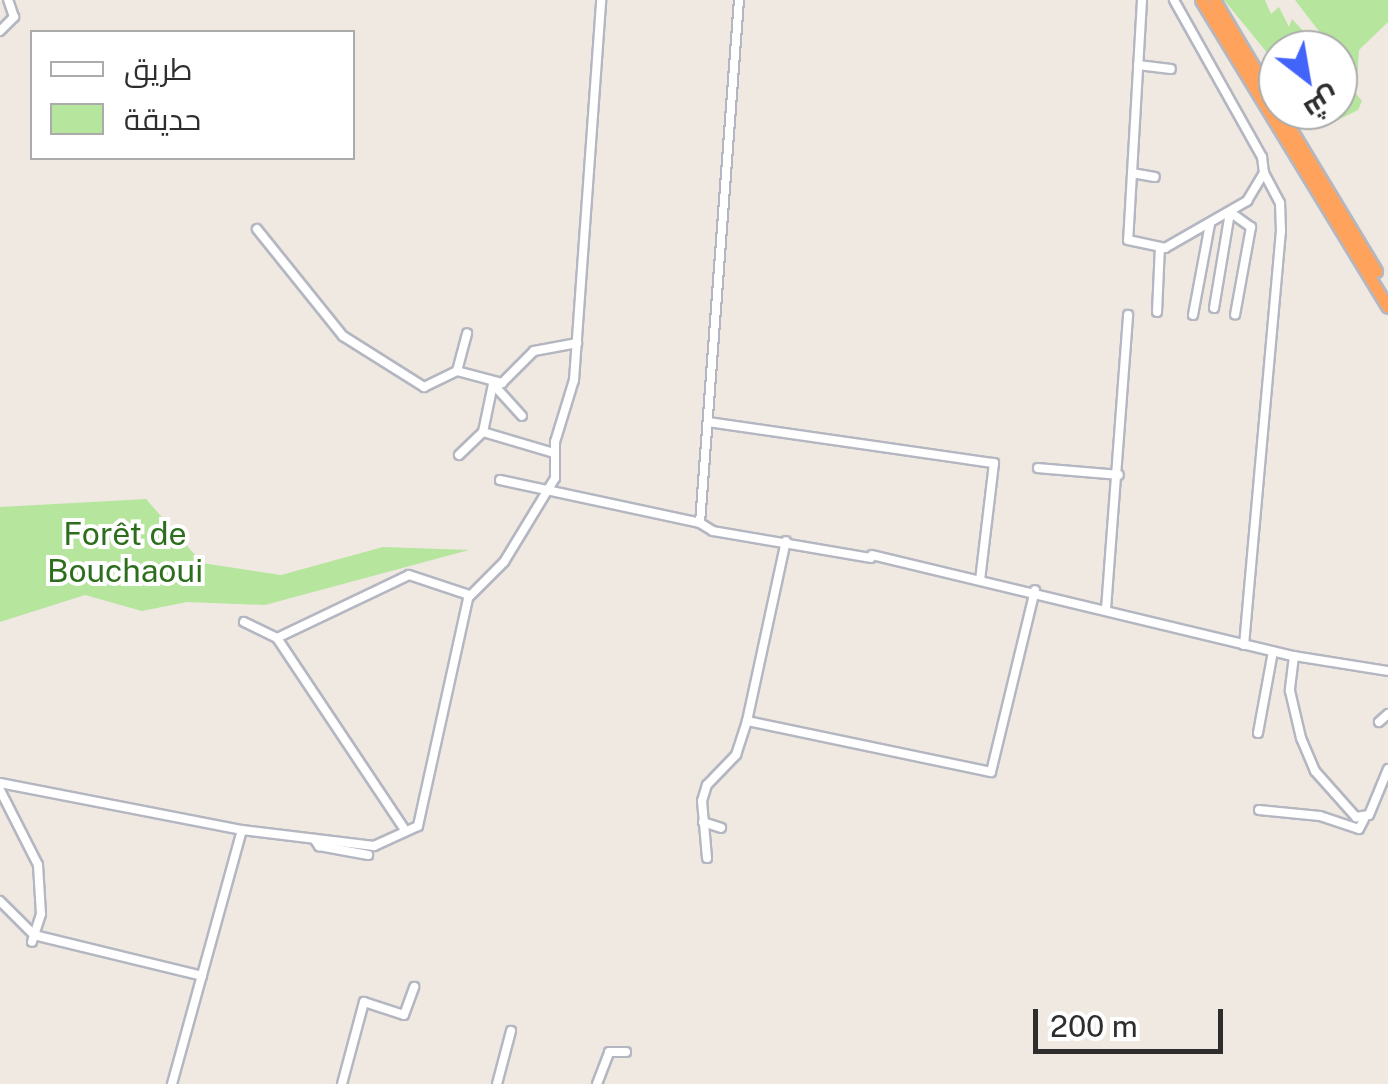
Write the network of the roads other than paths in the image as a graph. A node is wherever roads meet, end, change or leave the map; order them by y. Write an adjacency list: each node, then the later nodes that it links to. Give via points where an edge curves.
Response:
1 (8, 0): 8 (street, via 14,16)
2 (601, 0): 28 (street)
3 (739, 0): 32 (street)
4 (1142, 0): 9 (street)
5 (1174, 0): 14 (street, via 1262,157)
6 (1201, 0): 21 (highway)
7 (1214, 0): 11 (highway)
8 (0, 31)
9 (1138, 64): 10 (street); 13 (street)
10 (1171, 68)
11 (1258, 74)
12 (1292, 130): 20 (highway)
13 (1132, 173): 15 (street); 19 (street, via 1128,240)
14 (1264, 174): 16 (street, via 1247,201); 48 (street, via 1280,202 1281,231)
15 (1156, 177)
16 (1230, 212): 17 (street); 22 (street); 26 (street, via 1251,227)
17 (1210, 224): 19 (street); 25 (street)
18 (258, 229): 29 (street, via 352,344 424,387)
19 (1160, 247): 23 (street)
20 (1388, 292)
21 (1388, 307)
22 (1214, 308)
23 (1157, 312)
24 (1128, 314): 37 (street)
25 (1192, 315)
26 (1235, 315)
27 (467, 333): 29 (street)
28 (577, 343): 30 (street, via 534,351 508,379); 34 (street, via 573,389)
29 (457, 371): 30 (street)
30 (493, 384): 31 (street); 33 (street)
31 (522, 416)
32 (708, 422): 40 (street); 42 (street, via 994,463)
33 (483, 432): 34 (street); 35 (street)
34 (554, 452): 39 (street)
35 (459, 455)
36 (1038, 468): 37 (street)
37 (1119, 475): 45 (street)
38 (500, 480): 39 (street)
39 (549, 490): 40 (street); 44 (street, via 500,568)
40 (700, 522): 41 (street, via 714,532)
41 (786, 541): 42 (street); 53 (street)
42 (980, 580): 43 (street)
43 (1036, 590): 45 (street); 53 (street, via 991,772)
44 (469, 595): 47 (street, via 408,575); 63 (street, via 421,820)
45 (1106, 609): 48 (street)
46 (244, 622): 47 (street)
47 (277, 638): 63 (street)
48 (1245, 644): 49 (street)
49 (1273, 651): 50 (street); 55 (street)
50 (1294, 656): 51 (street); 59 (street, via 1293,714 1315,771)
51 (1388, 671)
52 (1388, 714): 54 (street)
53 (747, 721): 60 (street, via 736,755 707,785)
54 (1379, 722)
55 (1258, 733)
56 (1388, 769): 59 (street)
57 (0, 786): 62 (street); 68 (street, via 38,865 41,914)
58 (1259, 810): 59 (street, via 1320,816 1359,829)
59 (1364, 819)
60 (703, 822): 61 (street); 66 (street)
61 (721, 828)
62 (242, 830): 64 (street); 69 (street)
63 (404, 830): 64 (street, via 383,846)
64 (314, 839): 65 (street, via 318,846)
65 (368, 855)
66 (707, 858)
67 (0, 901): 68 (street)
68 (33, 939): 69 (street)
69 (202, 976): 73 (street)
70 (414, 987): 74 (street, via 406,1014 364,1002)
71 (511, 1031): 75 (street)
72 (626, 1052): 76 (street, via 610,1052)
73 (172, 1084)
74 (342, 1084)
75 (497, 1084)
76 (598, 1084)

